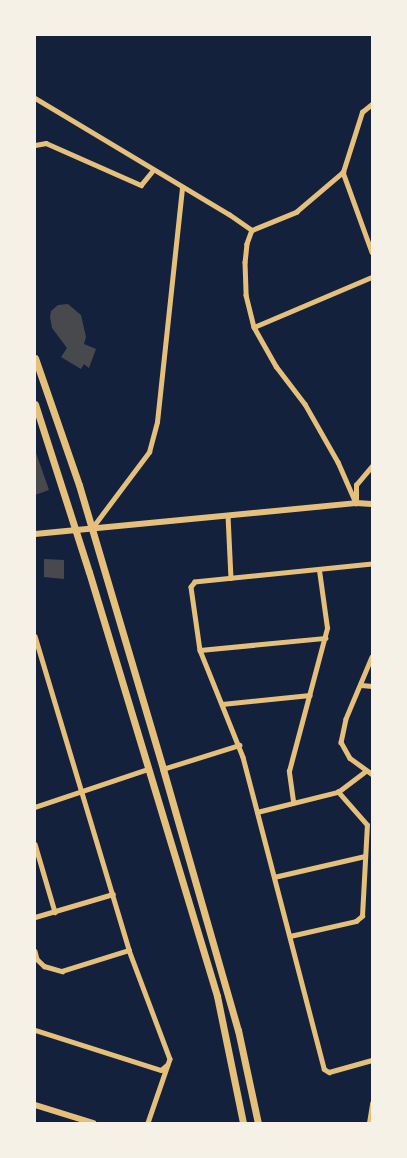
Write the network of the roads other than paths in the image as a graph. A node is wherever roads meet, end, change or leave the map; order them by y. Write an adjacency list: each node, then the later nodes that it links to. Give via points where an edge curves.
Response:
1 (35, 98): 4 (street)
2 (372, 104): 5 (street, via 362,112)
3 (35, 145): 4 (street, via 46,143 142,185)
4 (153, 170): 6 (street)
5 (343, 172): 7 (street, via 296,212); 8 (street)
6 (182, 187): 7 (street); 17 (street, via 157,422 149,452)
7 (252, 230): 10 (street, via 245,262 246,295)
8 (372, 252)
9 (372, 278): 10 (street)
10 (254, 326): 14 (street, via 276,366 305,404 338,462)
11 (35, 358): 17 (main road)
12 (35, 404): 18 (main road)
13 (372, 466): 14 (street, via 356,485)
14 (356, 503): 15 (main road); 16 (main road)
15 (372, 504)
16 (228, 515): 17 (main road); 22 (street)
17 (92, 528): 18 (main road); 33 (main road)
18 (75, 530): 19 (main road); 32 (main road)
19 (35, 534)
20 (372, 564): 21 (street)
21 (319, 570): 22 (street); 24 (street, via 327,628)
22 (231, 578): 25 (street, via 195,582 192,587)
23 (35, 636): 36 (street)
24 (325, 638): 25 (street); 29 (street)
25 (200, 650): 30 (street)
26 (372, 657): 27 (street)
27 (362, 685): 28 (street); 34 (street, via 346,719 341,742 350,758)
28 (372, 686)
29 (310, 695): 30 (street); 38 (street, via 289,771)
30 (222, 704): 31 (street)
31 (239, 744): 33 (street); 40 (street)
32 (148, 769): 36 (street); 58 (main road, via 217,996)
33 (163, 769): 59 (main road, via 238,1030)
34 (366, 771): 35 (street); 37 (street)
35 (372, 774)
36 (82, 792): 39 (street); 44 (street)
37 (338, 792): 38 (street); 42 (street, via 367,825)
38 (293, 801): 40 (street)
39 (35, 808)
40 (257, 812): 43 (street)
41 (35, 844): 45 (street)
42 (365, 856): 43 (street); 47 (street, via 362,916 356,921)
43 (274, 877): 47 (street)
44 (113, 894): 45 (street); 48 (street)
45 (55, 912): 46 (street)
46 (35, 917)
47 (290, 936): 52 (street, via 324,1069 329,1072)
48 (129, 950): 50 (street, via 62,971); 53 (street, via 170,1059)
49 (35, 951): 50 (street)
50 (36, 961)
51 (35, 1030): 53 (street, via 161,1070)
52 (372, 1060)
53 (168, 1065): 57 (street)
54 (372, 1103): 60 (street)
55 (35, 1105): 56 (street)
56 (93, 1123)
57 (148, 1123)
58 (243, 1123)
59 (258, 1123)
60 (369, 1123)

